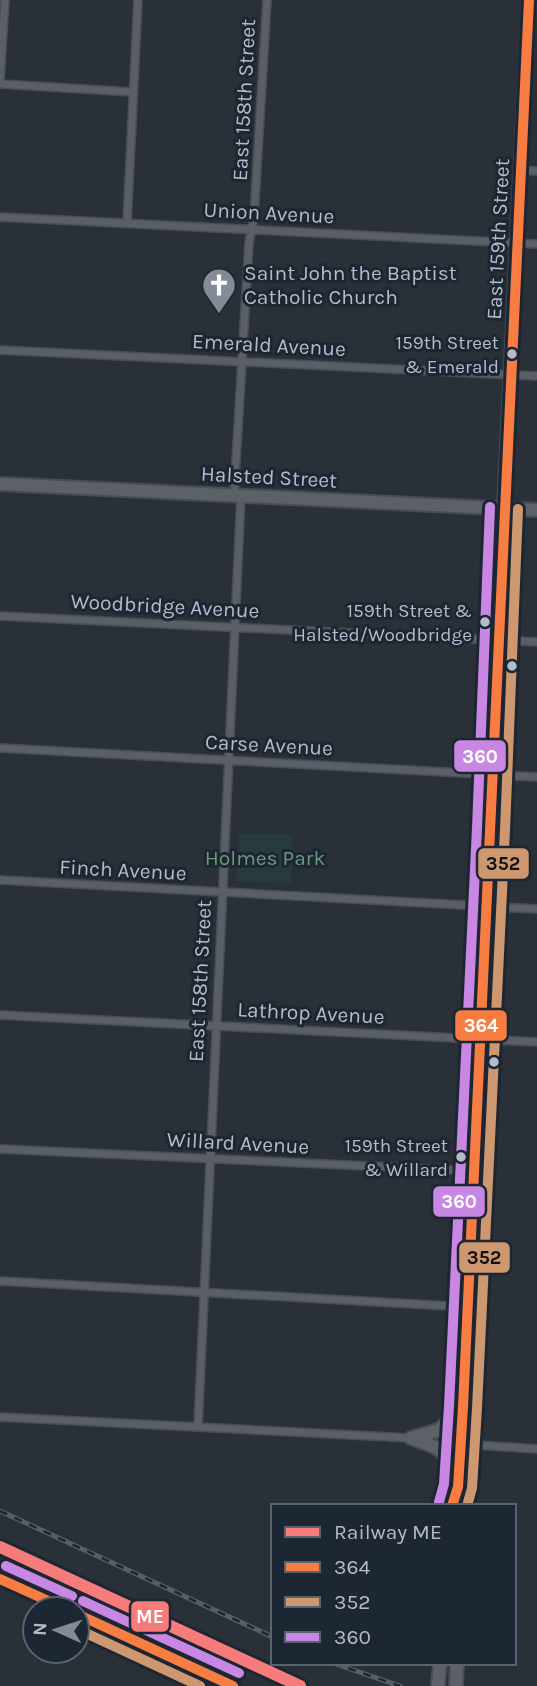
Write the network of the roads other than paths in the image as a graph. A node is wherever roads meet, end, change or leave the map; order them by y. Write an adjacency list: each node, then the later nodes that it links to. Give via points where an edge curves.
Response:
1 (5, 0): 6 (street)
2 (138, 0): 7 (street)
3 (267, 0): 12 (street, East 158th Street)
4 (529, 0): 5 (main road, East 159th Street)
5 (533, 37): 8 (main road, East 159th Street)
6 (0, 82): 7 (street)
7 (133, 92): 11 (street)
8 (521, 170): 9 (street); 13 (main road, East 159th Street)
9 (537, 171)
10 (0, 217): 11 (street, Union Avenue)
11 (127, 223): 12 (street, Union Avenue)
12 (252, 230): 13 (street, Union Avenue); 16 (street, East 158th Street)
13 (517, 243): 14 (street, Union Avenue); 17 (main road, East 159th Street)
14 (537, 244)
15 (0, 350): 16 (street, Emerald Avenue)
16 (243, 361): 17 (street, Emerald Avenue); 20 (street, East 158th Street)
17 (511, 375): 18 (street, Emerald Avenue); 21 (main road, East 159th Street)
18 (537, 376)
19 (0, 484): 20 (main road, Halsted Street)
20 (238, 495): 21 (main road, Halsted Street); 24 (street, East 158th Street)
21 (504, 508): 22 (main road, Halsted Street); 25 (main road, East 159th Street)
22 (537, 510)
23 (0, 616): 24 (street, Woodbridge Avenue)
24 (234, 627): 25 (street, Woodbridge Avenue); 28 (street, East 158th Street)
25 (499, 640): 26 (street, Woodbridge Avenue); 29 (main road, East 159th Street)
26 (537, 642)
27 (0, 748): 28 (street, Carse Avenue)
28 (228, 760): 29 (street, Carse Avenue); 32 (street, East 158th Street)
29 (494, 775): 30 (street, Carse Avenue); 33 (main road, East 159th Street)
30 (537, 777)
31 (0, 880): 32 (street, Finch Avenue)
32 (222, 893): 33 (street, Finch Avenue); 36 (street, East 158th Street)
33 (487, 907): 34 (street, Finch Avenue); 37 (main road, East 159th Street)
34 (537, 909)
35 (0, 1015): 36 (street, Lathrop Avenue)
36 (216, 1026): 37 (street, Lathrop Avenue); 40 (street, East 158th Street)
37 (481, 1039): 38 (street, Lathrop Avenue); 41 (main road, East 159th Street)
38 (537, 1042)
39 (0, 1149): 40 (street, Willard Avenue)
40 (210, 1159): 41 (street, Willard Avenue); 43 (street, East 158th Street)
41 (475, 1171): 44 (main road, East 159th Street)
42 (0, 1281): 43 (street)
43 (204, 1293): 44 (street); 47 (street, East 158th Street)
44 (468, 1307): 45 (main road, East 159th Street)
45 (463, 1407): 48 (main road, via 439,1430); 49 (main road, East 159th Street)
46 (0, 1417): 47 (street)
47 (198, 1427): 48 (street)
48 (411, 1438): 51 (main road, via 441,1450)
49 (461, 1444): 50 (street); 51 (main road, East 159th Street)
50 (537, 1449)
51 (458, 1487): 52 (main road, East 159th Street); 53 (main road, East 159th Street)
52 (453, 1504)
53 (461, 1504)
54 (0, 1579): 55 (street)
55 (35, 1595)
56 (91, 1620): 57 (street)
57 (188, 1665): 60 (street); 61 (street)
58 (440, 1665): 62 (main road)
59 (457, 1665): 63 (main road)
60 (186, 1686)
61 (233, 1686)
62 (438, 1686)
63 (456, 1686)

